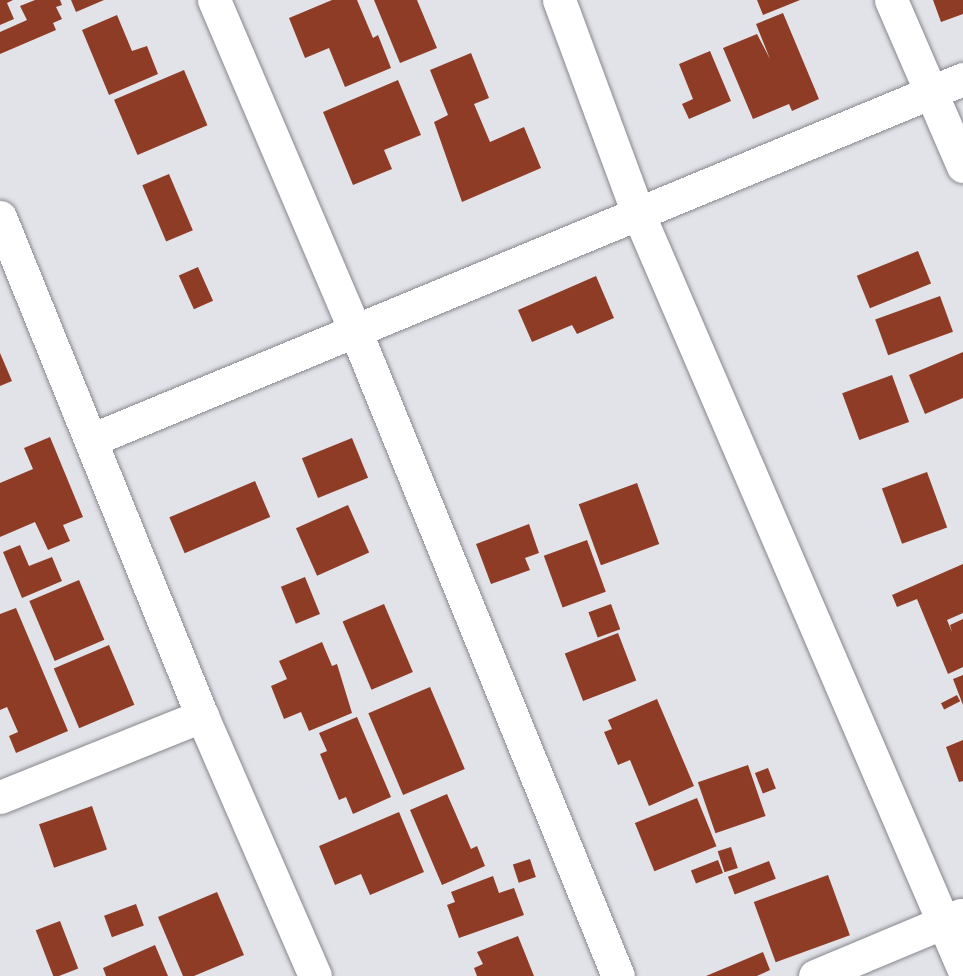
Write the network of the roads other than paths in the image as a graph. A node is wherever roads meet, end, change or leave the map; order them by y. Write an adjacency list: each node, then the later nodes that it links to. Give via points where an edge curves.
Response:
1 (213, 0): 9 (street)
2 (559, 0): 7 (street)
3 (891, 0): 5 (street)
4 (963, 79): 5 (street)
5 (931, 93): 6 (street); 7 (street)
6 (963, 166)
7 (639, 213): 9 (street); 13 (street)
8 (0, 217): 10 (street)
9 (355, 330): 10 (street); 16 (street)
10 (91, 440): 11 (street)
11 (202, 716): 12 (street); 15 (street)
12 (0, 797)
13 (953, 918): 14 (street); 17 (street)
14 (963, 968)
15 (315, 976)
16 (618, 976)
17 (815, 976)

